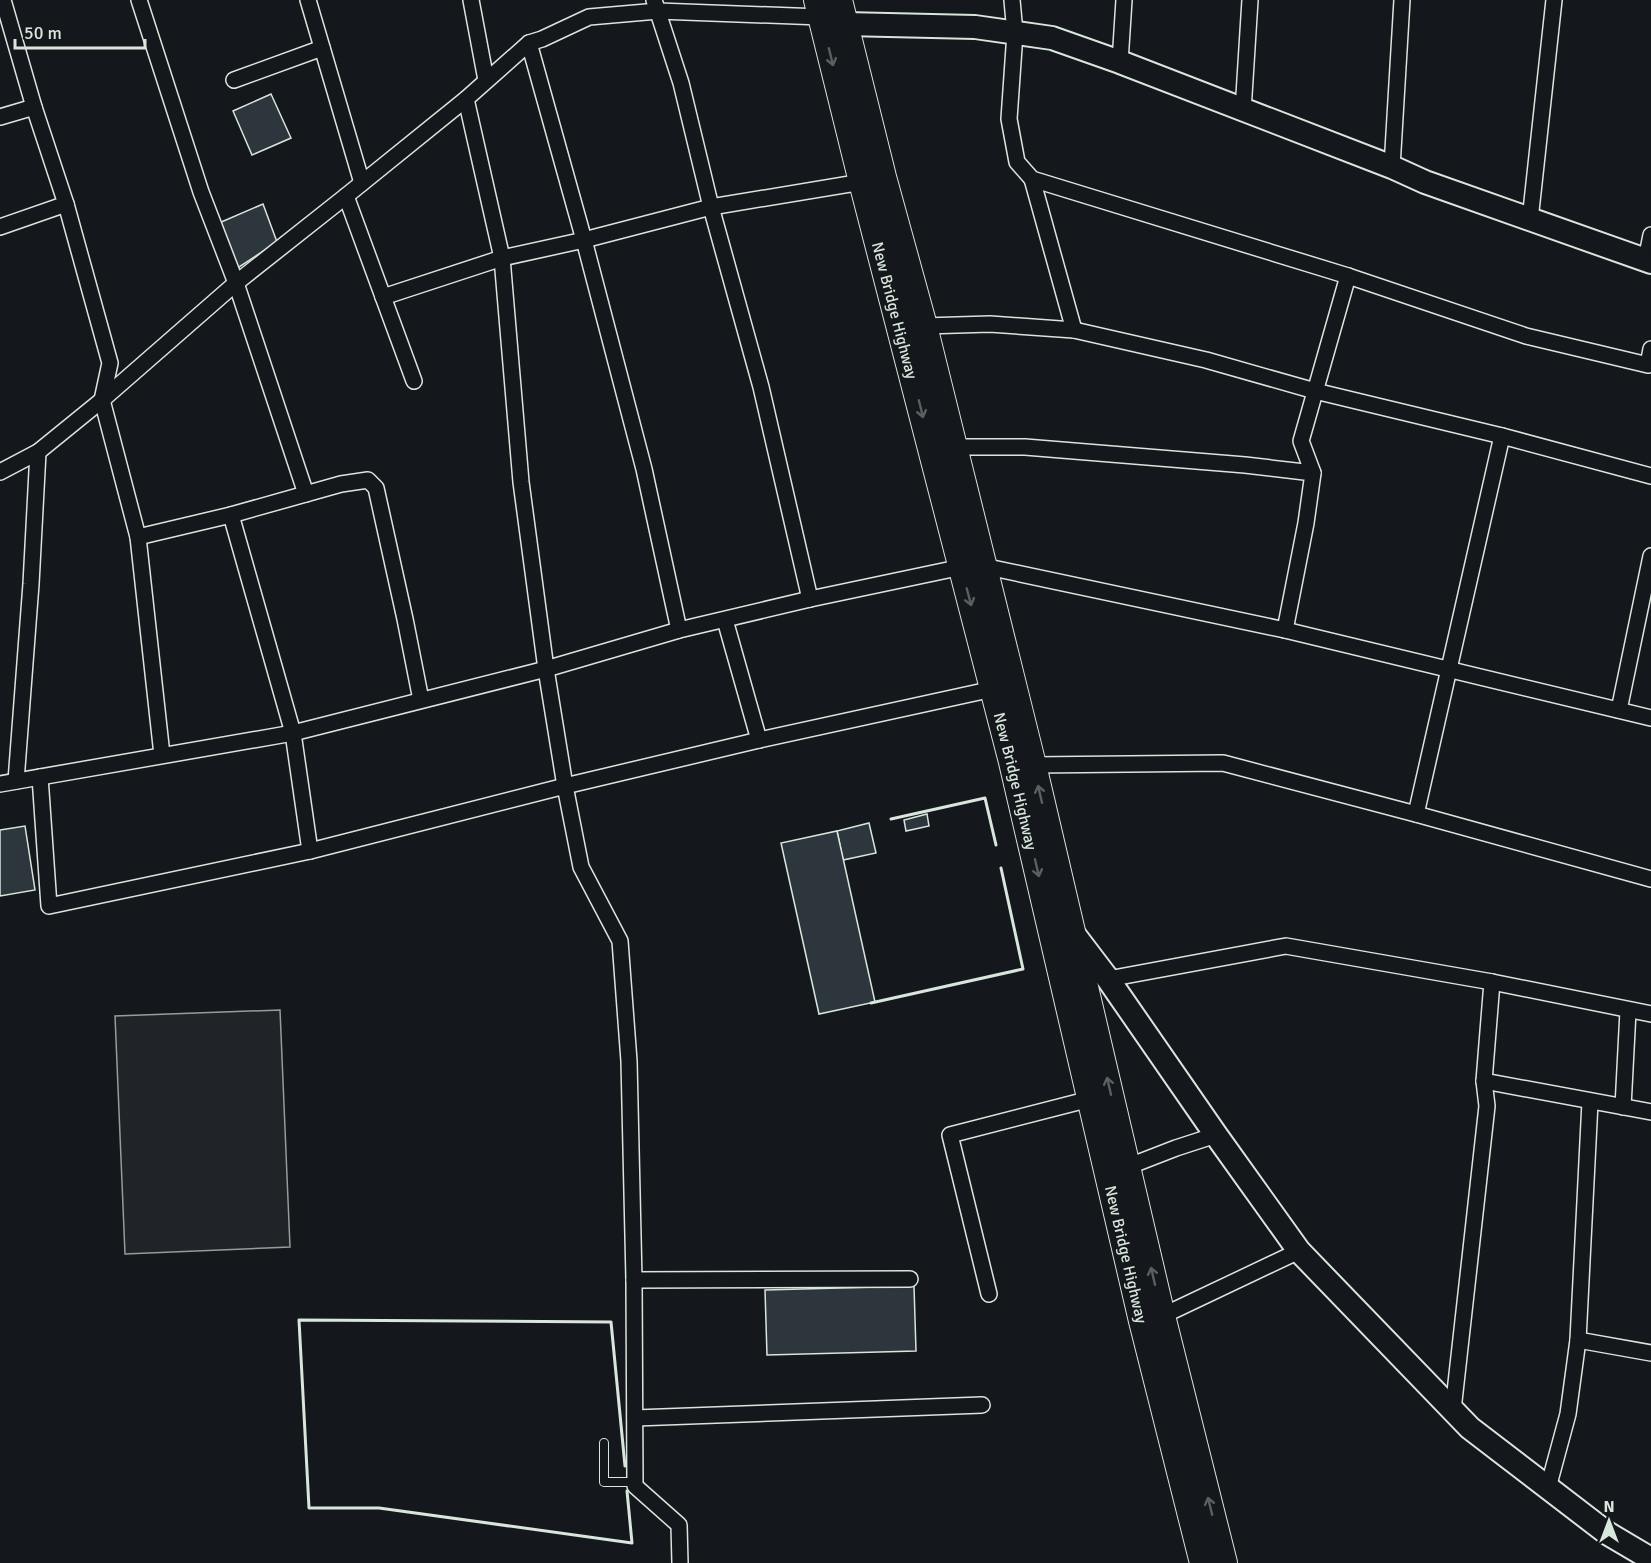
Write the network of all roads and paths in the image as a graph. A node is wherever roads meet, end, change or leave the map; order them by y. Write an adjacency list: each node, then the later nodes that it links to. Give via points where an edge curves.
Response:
1 (3, 0): 19 (street)
2 (139, 0): 36 (street, via 201,192)
3 (308, 0): 14 (street)
4 (471, 0): 17 (street)
5 (1012, 0): 12 (street)
6 (1124, 0): 15 (street)
7 (1250, 0): 20 (street)
8 (1402, 0): 22 (street)
9 (1554, 0): 29 (street)
10 (656, 6): 11 (street); 13 (street, via 589,17); 28 (street, via 681,83)
11 (831, 10): 12 (main road); 24 (main road, New Bridge Highway, one-way to 24); 38 (main road, New Bridge Highway)
12 (1015, 33): 15 (main road, via 1052,38); 23 (street, via 1010,119 1017,162)
13 (529, 43): 17 (street); 32 (street)
14 (322, 48): 16 (street); 25 (street)
15 (1120, 62): 20 (main road)
16 (234, 80)
17 (486, 80): 18 (street)
18 (466, 99): 25 (street); 33 (street)
19 (34, 107): 21 (street); 27 (street)
20 (1243, 111): 22 (main road)
21 (0, 117)
22 (1392, 167): 29 (main road)
23 (1032, 179): 35 (street); 39 (street)
24 (862, 182): 28 (street); 54 (main road, New Bridge Highway, one-way to 54)
25 (362, 183): 26 (street)
26 (346, 196): 36 (street); 37 (street)
27 (66, 204): 30 (street); 43 (street, via 110,363)
28 (711, 207): 32 (street); 55 (street, via 761,387)
29 (1530, 220): 34 (main road)
30 (0, 227)
31 (1651, 235): 34 (street)
32 (584, 240): 33 (street); 57 (street, via 644,469)
33 (502, 258): 37 (street); 59 (street, via 521,482)
34 (1648, 261)
35 (1348, 276): 40 (street, via 1526,336 1648,366); 42 (street)
36 (236, 283): 43 (street); 50 (street)
37 (383, 297): 41 (street)
38 (924, 326): 39 (street, via 990,324); 45 (main road, New Bridge Highway)
39 (1074, 330): 42 (street, via 1206,360)
40 (1651, 349)
41 (414, 381)
42 (1315, 391): 44 (street); 48 (street, via 1301,441)
43 (102, 400): 46 (street); 52 (street)
44 (1502, 436): 49 (street); 60 (street)
45 (954, 447): 48 (street, via 1025,447); 54 (main road, New Bridge Highway)
46 (38, 452): 47 (street); 70 (street)
47 (0, 472)
48 (1313, 473): 58 (street)
49 (1651, 476)
50 (306, 494): 51 (street); 62 (street, via 368,480 376,488)
51 (231, 514): 52 (street); 65 (street)
52 (138, 537): 67 (street)
53 (1651, 556): 63 (street)
54 (972, 567): 55 (street); 58 (street); 61 (main road, New Bridge Highway, one-way to 61); 68 (main road, New Bridge Highway)
55 (810, 599): 56 (street)
56 (724, 620): 57 (street); 66 (street)
57 (679, 630): 59 (street)
58 (1285, 630): 60 (street)
59 (546, 669): 62 (street); 72 (street)
60 (1449, 669): 63 (street); 73 (street)
61 (993, 689): 66 (street); 82 (main road, New Bridge Highway, one-way to 82)
62 (421, 700): 65 (street)
63 (1619, 710): 64 (street)
64 (1651, 717)
65 (293, 733): 67 (street); 74 (street)
66 (759, 740): 72 (street)
67 (162, 755): 69 (street)
68 (1033, 765): 73 (street, via 1223,764); 76 (main road, New Bridge Highway, one-way to 68)
69 (40, 777): 70 (street); 74 (street, via 49,906)
70 (16, 781): 71 (street)
71 (0, 784)
72 (565, 786): 74 (street); 89 (street, via 581,867 621,941 629,1061)
73 (1416, 814): 75 (street)
74 (310, 851)
75 (1651, 879)
76 (1073, 933): 77 (main road); 87 (main road, New Bridge Highway, one-way to 76)
77 (1108, 979): 78 (street, via 1286,946); 86 (main road)
78 (1492, 982): 79 (street); 81 (street)
79 (1628, 1011): 80 (street); 84 (street)
80 (1651, 1014)
81 (1484, 1081): 83 (street); 96 (street, via 1487,1106)
82 (1090, 1099): 91 (street, via 950,1135); 103 (main road, New Bridge Highway)
83 (1590, 1102): 84 (street); 93 (street)
84 (1623, 1107): 85 (street)
85 (1651, 1112)
86 (1216, 1135): 87 (street); 88 (main road)
87 (1127, 1167): 92 (main road, New Bridge Highway, one-way to 87)
88 (1299, 1251): 92 (street); 96 (main road)
89 (634, 1280): 90 (street); 97 (street)
90 (910, 1280)
91 (989, 1294)
92 (1162, 1316): 104 (main road, New Bridge Highway, one-way to 92)
93 (1578, 1340): 94 (street); 100 (street, via 1568,1414)
94 (1651, 1353)
95 (982, 1405): 97 (street)
96 (1453, 1410): 100 (main road, via 1470,1428)
97 (635, 1418): 99 (street)
98 (604, 1443): 99 (lane, via 604,1482)
99 (635, 1482): 102 (street, via 679,1525)
100 (1548, 1488): 101 (main road, via 1607,1533)
101 (1651, 1559)
102 (680, 1563)
103 (1203, 1563)
104 (1224, 1563)

